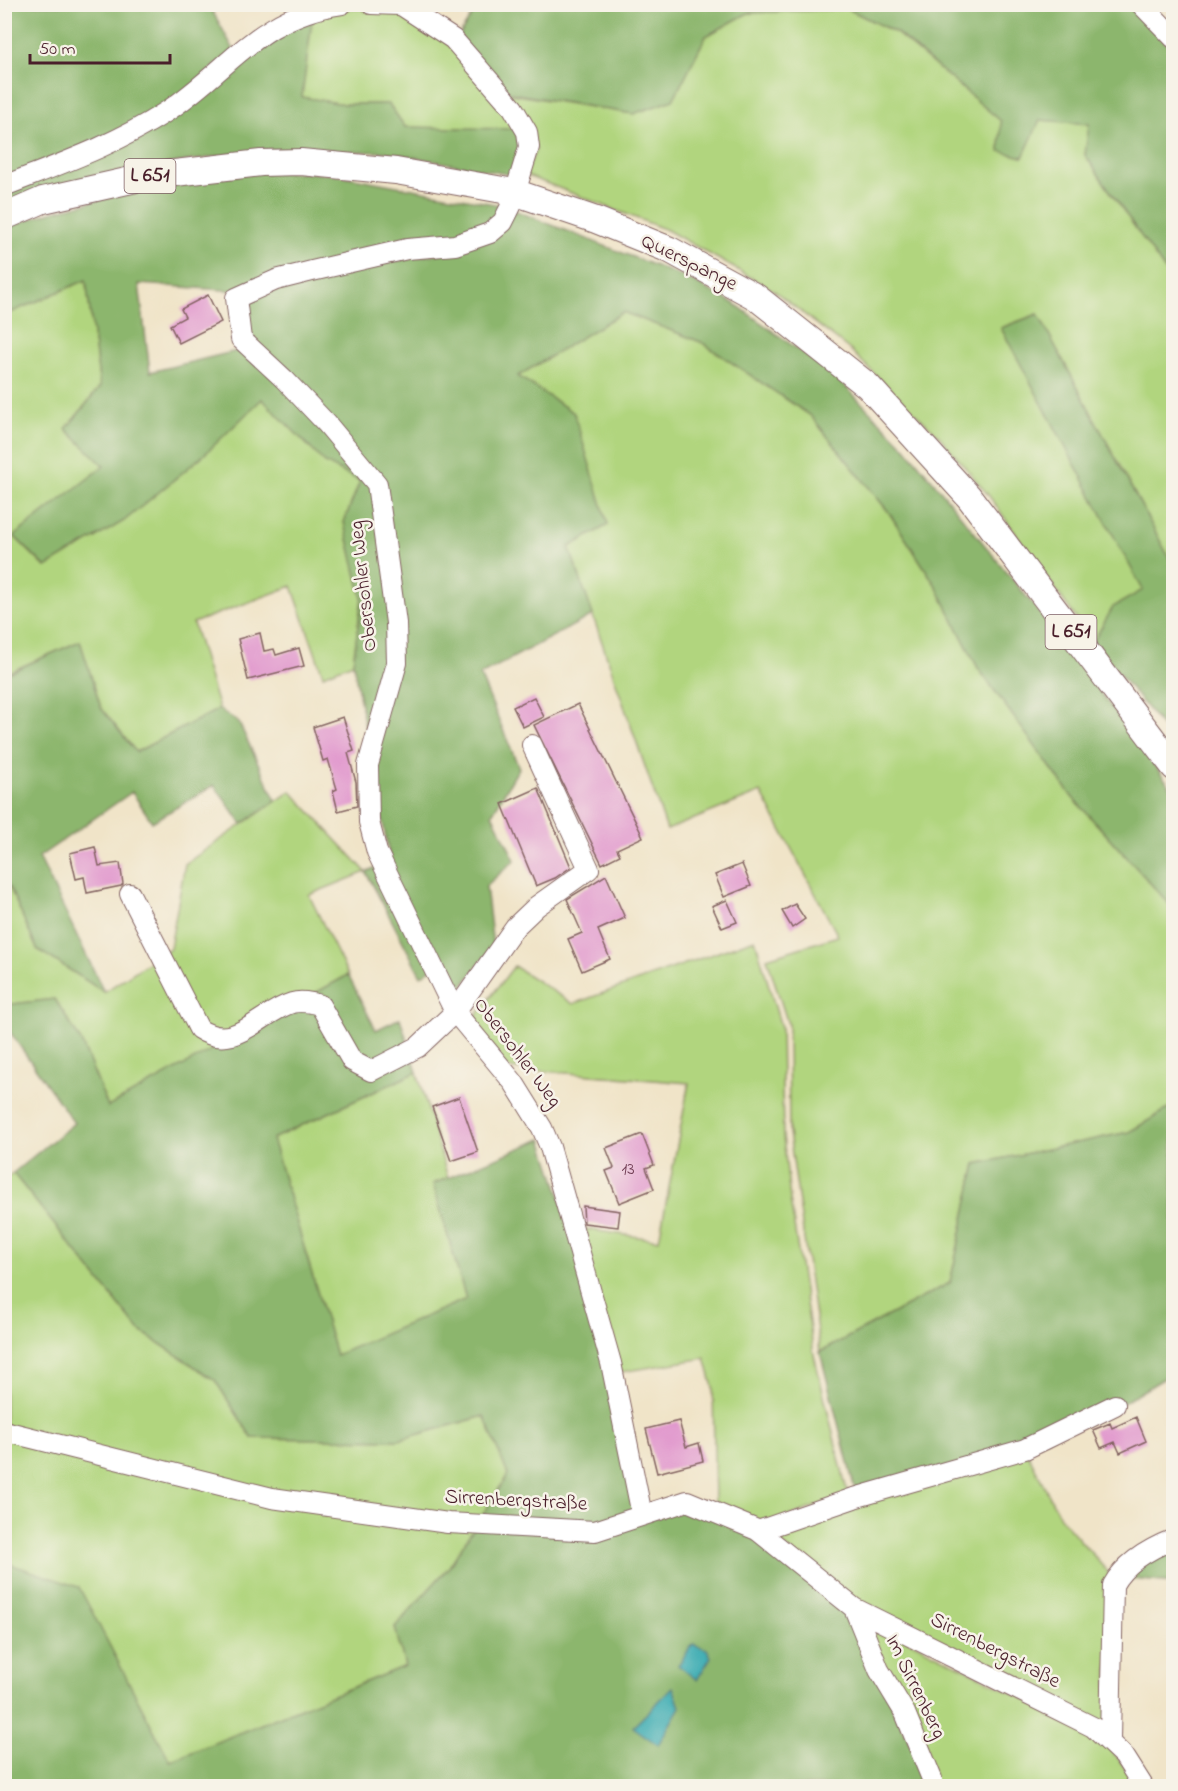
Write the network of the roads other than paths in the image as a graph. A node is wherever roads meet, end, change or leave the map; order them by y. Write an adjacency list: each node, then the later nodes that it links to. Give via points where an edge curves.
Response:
1 (342, 4): 5 (street, via 314,8 263,32 168,111 110,145)
2 (371, 4): 6 (street, Obersohler Weg, via 401,5 453,39 513,108 527,132 529,147)
3 (1141, 4): 4 (street)
4 (1173, 38)
5 (4, 186)
6 (514, 192): 7 (main road, Querspange / L 651, via 396,171 301,162 261,163 148,176 43,200); 9 (main road, Querspange / L 651, via 596,220 710,271 756,297 868,386 969,497); 11 (street, Obersohler Weg, via 503,222 490,233 455,245 407,249 276,280 236,298 242,339 320,417 376,484 396,623 397,663 368,765 369,822 377,852)
7 (4, 217)
8 (532, 745): 11 (street, via 589,869 515,927)
9 (1173, 767)
10 (130, 894): 11 (street, via 184,1004 199,1029 211,1037 225,1038 293,1003 308,1002 320,1005 351,1061 371,1071 418,1047)
11 (455, 1012): 14 (street, Obersohler Weg, via 514,1083 550,1147 614,1373)
12 (1115, 1405): 15 (street, via 1025,1449 854,1498)
13 (4, 1431): 14 (street, Sirrenbergstraße, via 272,1498 436,1521 595,1531)
14 (642, 1515): 15 (street, Sirrenbergstraße, via 687,1502)
15 (758, 1531): 17 (street, Sirrenbergstraße)
16 (1173, 1539): 18 (street, via 1139,1557 1119,1573 1113,1584)
17 (854, 1608): 18 (street, Sirrenbergstraße, via 1093,1726); 19 (street, Im Sirrenberg, via 879,1670 905,1713)
18 (1110, 1740): 20 (street, Sirrenbergstraße)
19 (932, 1786)
20 (1143, 1786)

